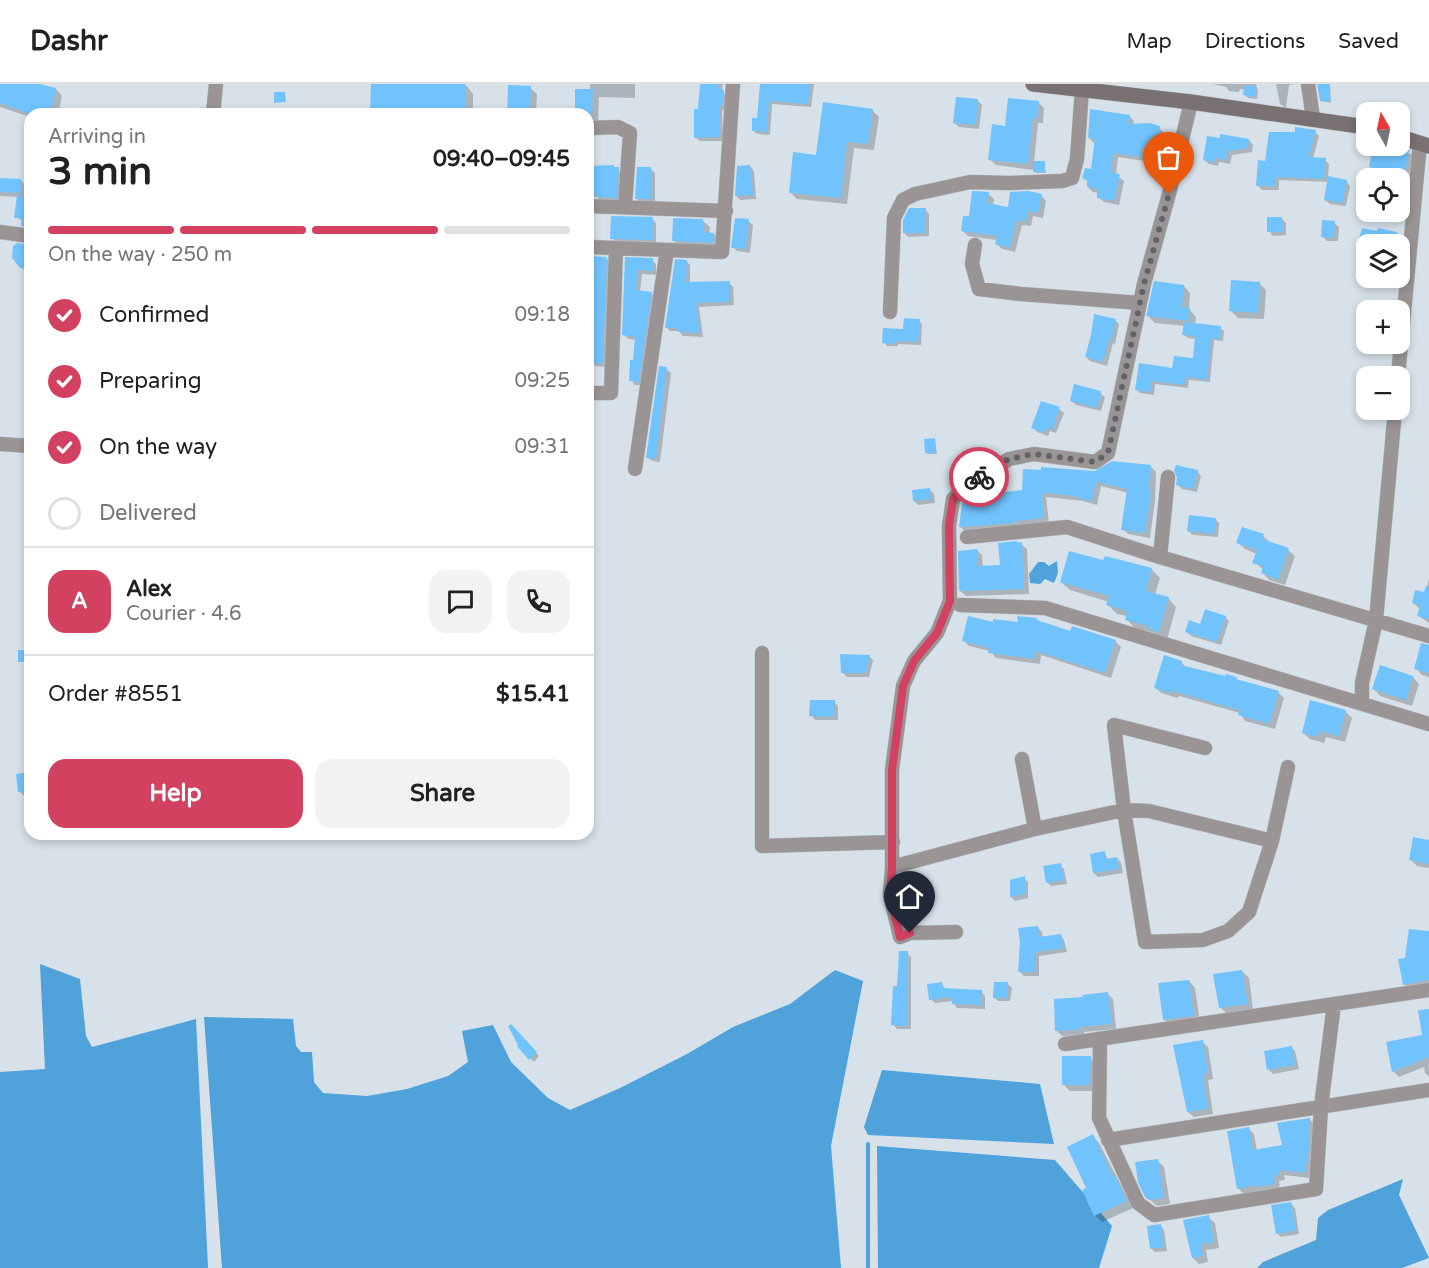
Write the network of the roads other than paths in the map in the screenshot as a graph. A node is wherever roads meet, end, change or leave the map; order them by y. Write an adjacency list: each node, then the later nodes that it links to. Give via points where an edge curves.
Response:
1 (216, 84): 7 (street)
2 (733, 84): 14 (street)
3 (1033, 84): 5 (main road)
4 (1308, 84): 8 (street)
5 (1082, 89): 6 (main road); 22 (street, via 1072,178 970,182 903,200 894,218)
6 (1191, 102): 8 (main road); 21 (street)
7 (214, 108)
8 (1313, 118): 9 (main road)
9 (1356, 125)
10 (594, 128): 13 (street, via 618,127 630,133)
11 (1424, 144): 23 (street)
12 (594, 206): 13 (street)
13 (625, 206): 14 (street)
14 (726, 211): 20 (street, via 722,252)
15 (0, 232): 16 (street)
16 (24, 235)
17 (975, 245): 21 (street, via 972,264 979,289)
18 (594, 247): 19 (street)
19 (616, 248): 20 (street); 24 (street, via 610,393)
20 (668, 250): 28 (street)
21 (1140, 303): 44 (street, via 1108,453 1095,462 1034,454 1009,459 966,485 953,499 949,526 950,601 937,633 914,661 903,686 892,770)
22 (890, 312)
23 (1399, 366)
24 (594, 393)
25 (1394, 420): 33 (street)
26 (0, 444): 27 (street)
27 (24, 446)
28 (635, 469)
29 (1168, 477): 31 (street)
30 (967, 537): 31 (street, via 1067,527)
31 (1160, 557): 33 (street)
32 (960, 605): 36 (street, via 1045,608)
33 (1376, 620): 34 (street); 36 (street, via 1362,683)
34 (1429, 636)
35 (762, 653): 44 (street, via 762,846)
36 (1362, 704): 37 (street)
37 (1429, 724)
38 (1205, 748): 41 (street, via 1114,725)
39 (1022, 759): 42 (street)
40 (1288, 767): 43 (street)
41 (1124, 810): 42 (street); 43 (street, via 1149,811); 43 (street, via 1146,942 1203,940 1228,931 1249,912)
42 (1035, 830): 45 (street)
43 (1272, 841)
44 (892, 842): 45 (street)
45 (892, 867): 46 (street, via 890,895 900,937 910,933)
46 (956, 932)
47 (1429, 990): 48 (street)
48 (1334, 1004): 49 (street); 52 (street)
49 (1100, 1039): 50 (street); 53 (street, via 1099,1118)
50 (1065, 1044)
51 (1429, 1090): 52 (street)
52 (1321, 1107): 53 (street); 53 (street, via 1316,1189 1154,1215 1138,1203)
53 (1108, 1140)

